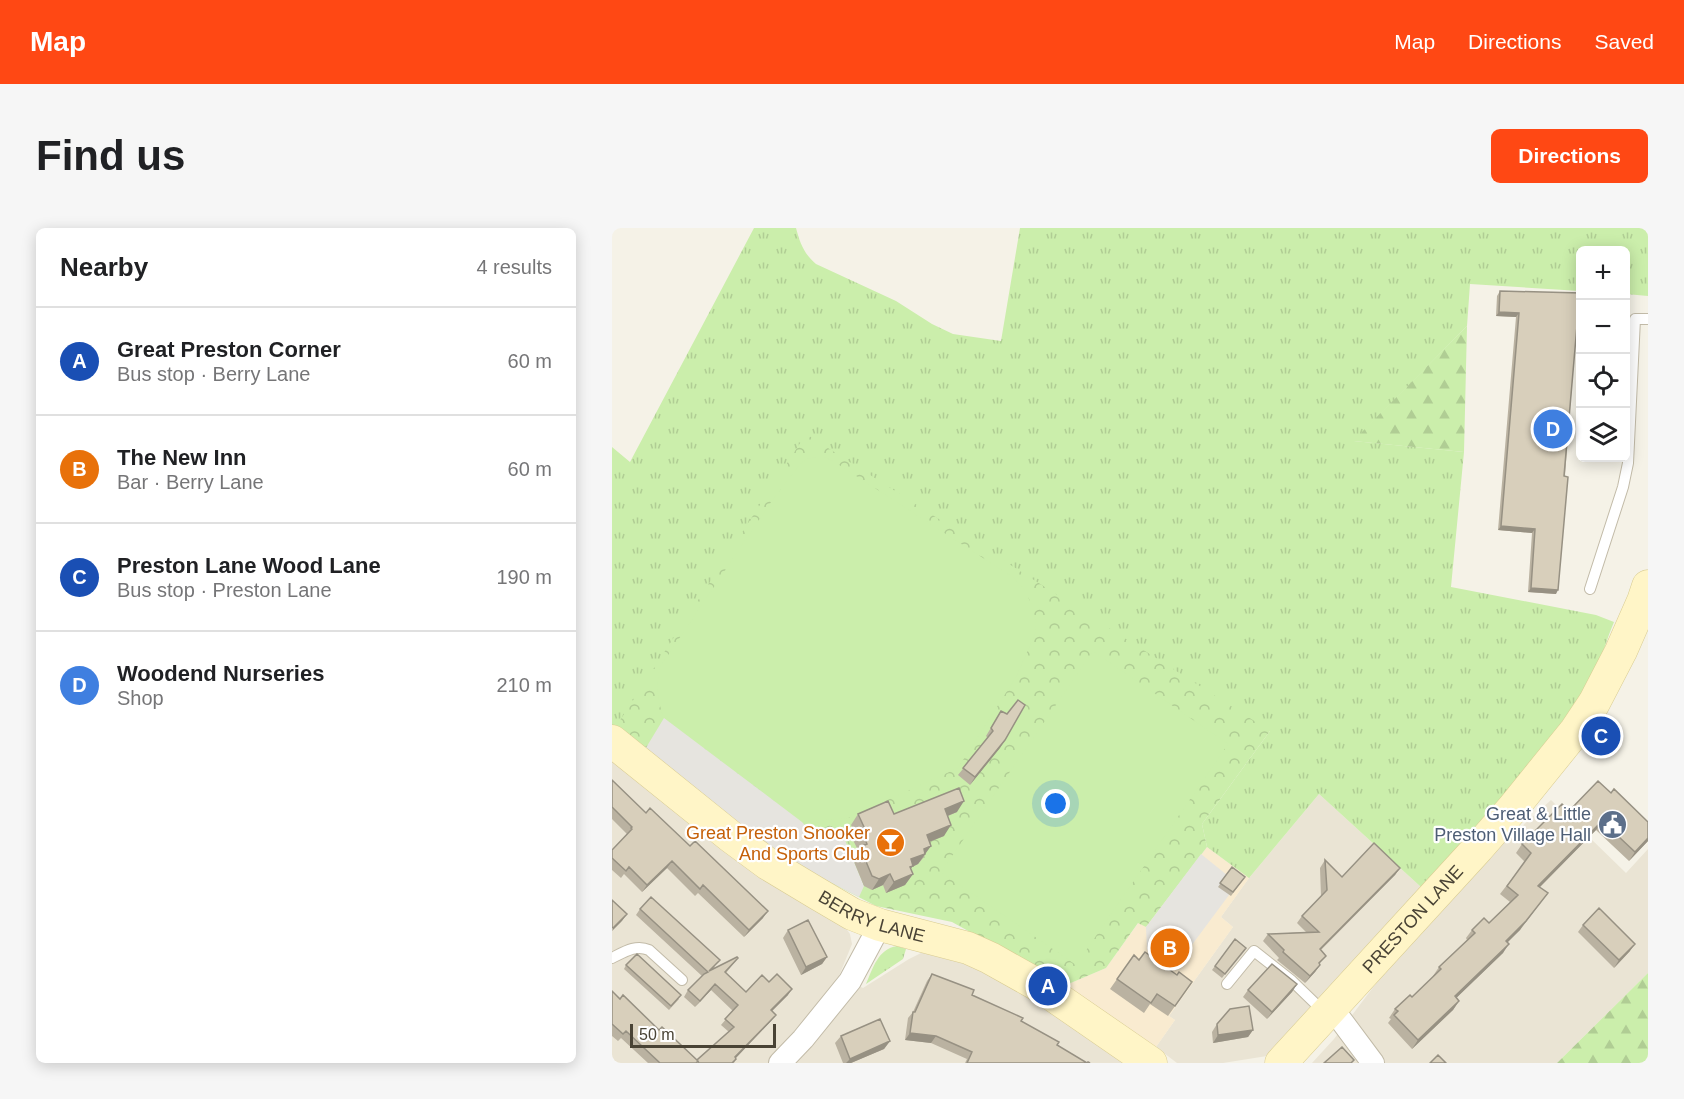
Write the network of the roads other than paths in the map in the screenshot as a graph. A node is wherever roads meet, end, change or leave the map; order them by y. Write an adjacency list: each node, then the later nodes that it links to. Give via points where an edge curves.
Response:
1 (1648, 319): 3 (lane, via 1635,319 1626,471)
2 (1648, 586): 9 (street, PRESTON LANE, via 1621,651 1576,730 1485,840)
3 (1590, 589)
4 (612, 741): 5 (street, BERRY LANE, via 768,864 852,914)
5 (880, 925): 10 (street, via 850,981); 11 (street, BERRY LANE, via 968,948 990,958)
6 (612, 958): 7 (lane, via 644,947)
7 (682, 980)
8 (1227, 984): 9 (lane, via 1254,951)
9 (1330, 1011): 12 (street, PRESTON LANE); 13 (street)
10 (780, 1063)
11 (1151, 1063)
12 (1281, 1063)
13 (1372, 1063)

